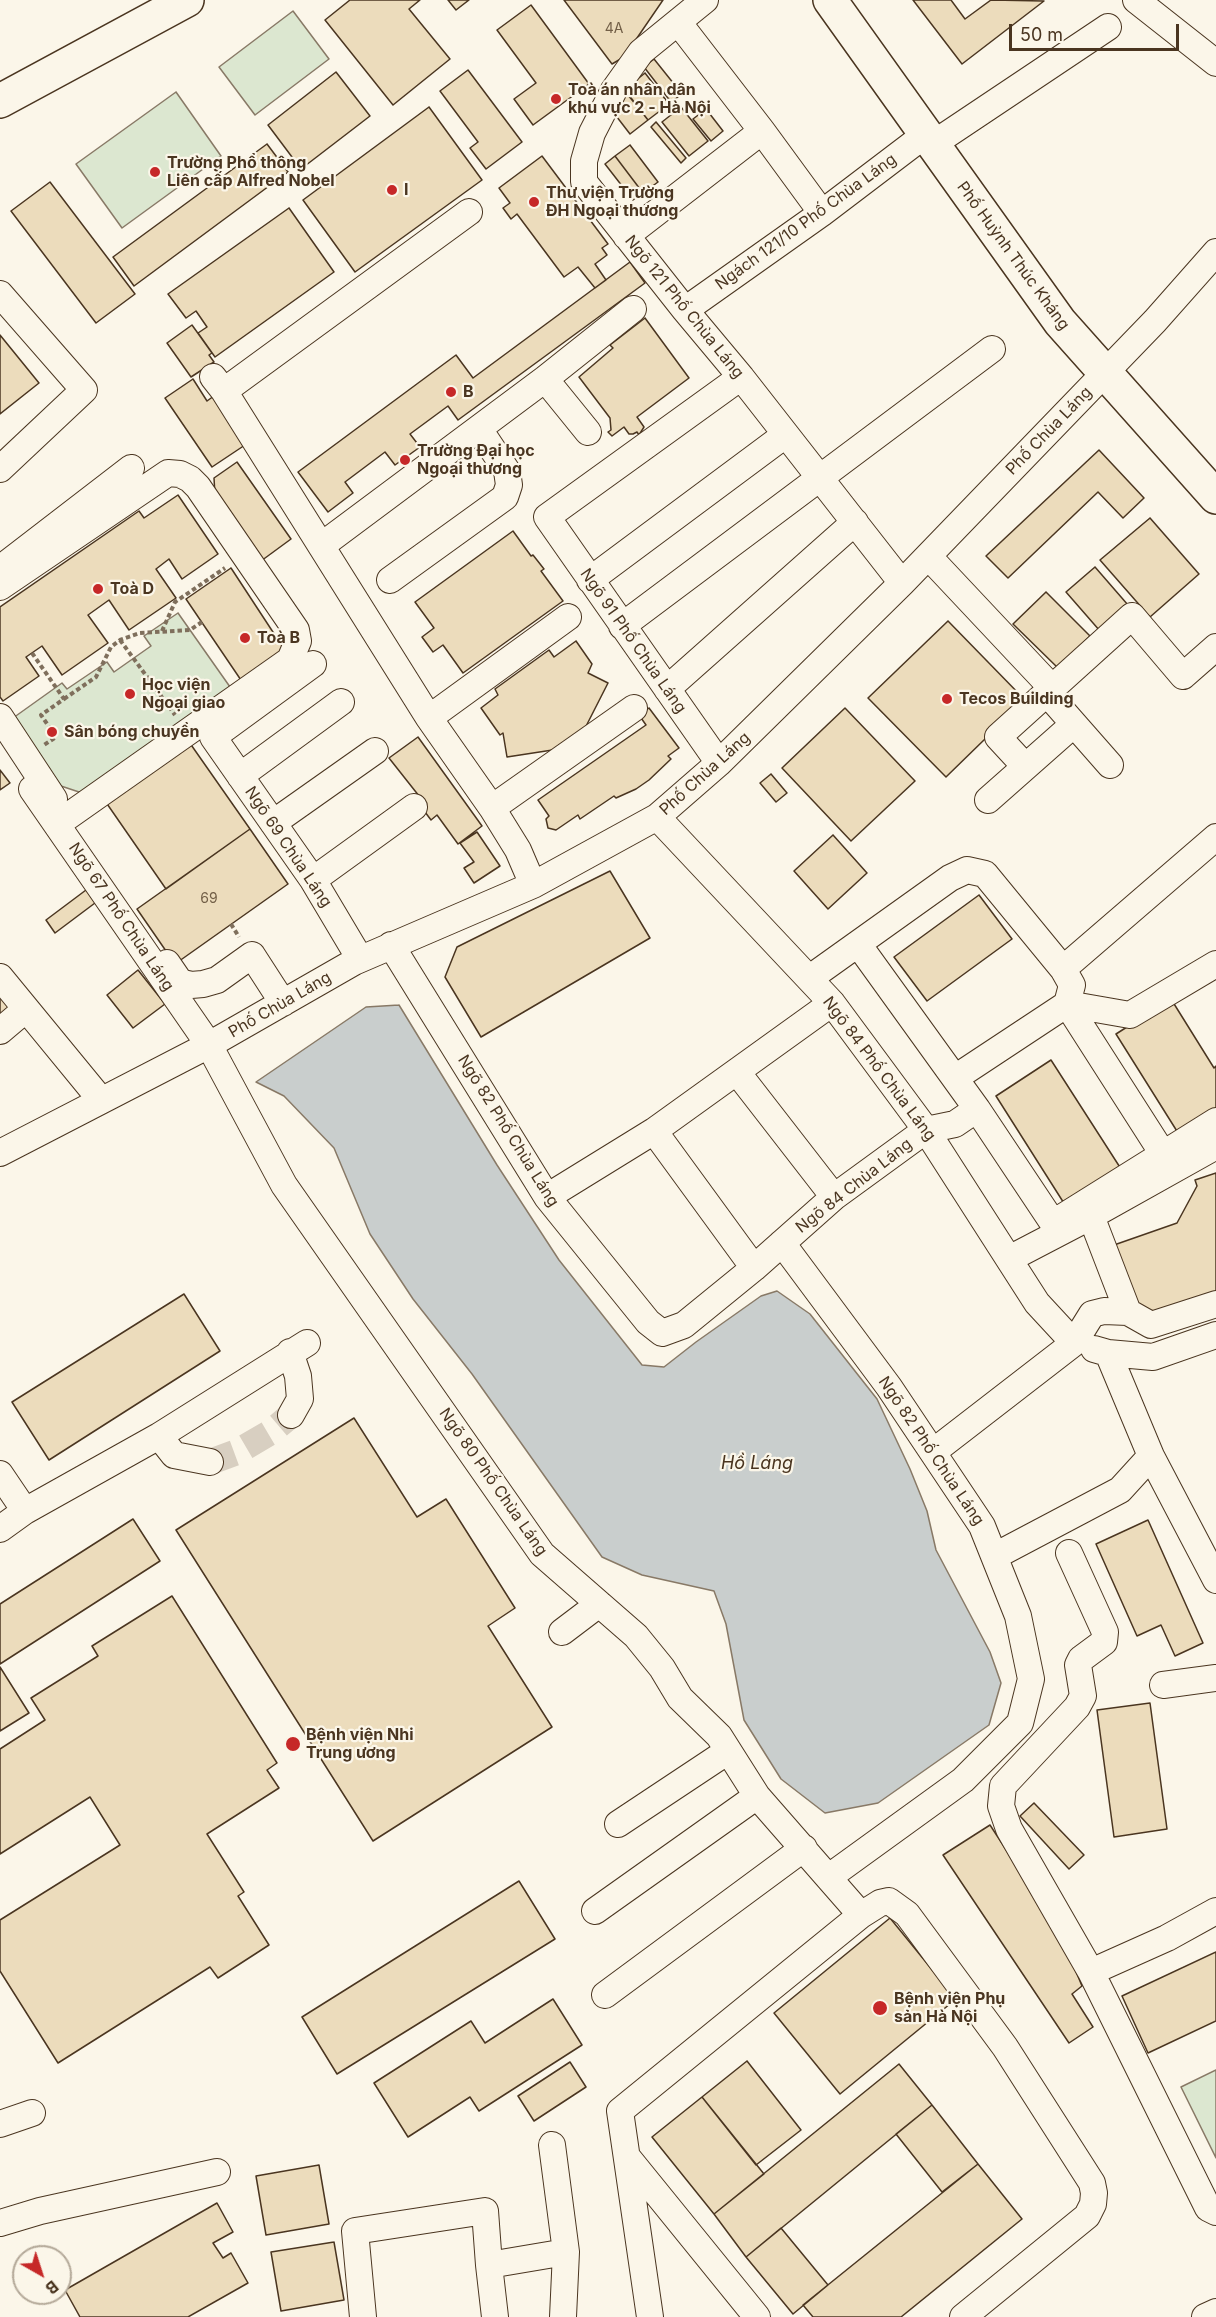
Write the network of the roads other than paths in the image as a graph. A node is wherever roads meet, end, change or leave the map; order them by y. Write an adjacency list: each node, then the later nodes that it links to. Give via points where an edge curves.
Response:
1 (187, 0): 8 (main road)
2 (705, 0): 5 (street, Ngõ 121 Phố Chùa Láng)
3 (830, 0): 10 (main road, Phố Huỳnh Thúc Kháng)
4 (1136, 0): 7 (street)
5 (678, 22): 9 (street); 13 (street, Ngõ 121 Phố Chùa Láng, via 641,52 614,90 592,133 584,161 584,182)
6 (1108, 27): 10 (street, Ngách 121/10 Phố Chùa Láng)
7 (1216, 63)
8 (0, 101)
9 (762, 131): 12 (street); 13 (street)
10 (929, 139): 12 (street, Ngách 121/10 Phố Chùa Láng); 19 (main road, Phố Huỳnh Thúc Kháng, via 1060,322)
11 (469, 212): 30 (street, via 218,384)
12 (822, 213): 17 (street, Ngách 121/10 Phố Chùa Láng)
13 (626, 236): 17 (street, Ngõ 121 Phố Chùa Láng)
14 (1216, 252): 19 (street, Phố Chùa Láng)
15 (0, 294): 26 (street, via 84,390)
16 (633, 309): 21 (street)
17 (685, 310): 20 (street, Ngõ 121 Phố Chùa Láng)
18 (992, 349): 27 (street)
19 (1105, 373): 28 (main road, Phố Huỳnh Thúc Kháng); 31 (street, Phố Chùa Láng)
20 (741, 377): 24 (street, Ngõ 121 Phố Chùa Láng); 34 (street, Ngõ 91 Phố Chùa Láng, via 548,517)
21 (545, 379): 22 (street); 23 (street)
22 (479, 429): 30 (street); 33 (street, via 507,471 509,485 505,497)
23 (588, 432)
24 (785, 435): 27 (street, Ngõ 121 Phố Chùa Láng); 34 (street)
25 (131, 468): 32 (street)
26 (0, 469)
27 (819, 478): 29 (street, Ngõ 121 Phố Chùa Láng); 38 (street)
28 (1216, 497)
29 (855, 522): 35 (street, Ngõ 121 Phố Chùa Láng); 41 (street)
30 (321, 546): 46 (street)
31 (928, 556): 35 (street, Phố Chùa Láng); 42 (street)
32 (0, 569)
33 (390, 580)
34 (590, 580): 38 (street, Ngõ 91 Phố Chùa Láng)
35 (902, 582): 49 (street, Phố Chùa Láng)
36 (0, 587): 57 (street, via 168,473 180,474 190,479 206,518 245,555 296,630 298,641 290,660 184,726)
37 (568, 617): 46 (street)
38 (622, 626): 41 (street, Ngõ 91 Phố Chùa Láng)
39 (1216, 647): 42 (street, via 1183,676 1132,616)
40 (313, 664): 52 (street, Ngõ 69 Chùa Láng, via 213,737)
41 (667, 689): 49 (street, Ngõ 91 Phố Chùa Láng)
42 (1053, 689): 47 (street, via 1052,699); 50 (street, via 998,737)
43 (341, 702): 52 (street)
44 (634, 708): 56 (street)
45 (0, 717): 57 (street)
46 (429, 718): 56 (street)
47 (1074, 724): 51 (street); 54 (street)
48 (375, 751): 59 (street)
49 (719, 763): 58 (street, Phố Chùa Láng)
50 (1022, 763)
51 (1110, 765)
52 (240, 776): 59 (street, Ngõ 69 Chùa Láng)
53 (32, 789): 75 (street, Ngõ 67 Phố Chùa Láng)
54 (988, 800)
55 (414, 807): 61 (street)
56 (492, 808): 62 (street, via 518,850)
57 (67, 817): 70 (street, via 180,982 191,985 217,980 247,948)
58 (657, 817): 62 (street, Phố Chùa Láng); 69 (street, Ngõ 84 Phố Chùa Láng)
59 (273, 824): 61 (street, Ngõ 69 Chùa Láng)
60 (1216, 837): 67 (street)
61 (313, 880): 65 (street, Ngõ 69 Chùa Láng)
62 (533, 885): 64 (street, Phố Chùa Láng)
63 (858, 944): 67 (street, via 967,870 985,874); 69 (street); 77 (street)
64 (391, 945): 65 (street, Phố Chùa Láng); 86 (street, Ngõ 82 Phố Chùa Láng)
65 (360, 959): 70 (street, Phố Chùa Láng)
66 (1216, 964): 72 (street, via 1130,1015)
67 (1063, 969): 72 (street, via 1072,985)
68 (0, 977): 73 (street)
69 (810, 978): 71 (street, Ngõ 84 Phố Chùa Láng)
70 (284, 1002): 75 (street, Phố Chùa Láng)
71 (832, 1003): 76 (street); 81 (street, Ngõ 84 Phố Chùa Láng)
72 (1067, 1004): 77 (street); 85 (street)
73 (26, 1009): 74 (street); 78 (street)
74 (0, 1031)
75 (209, 1045): 78 (street, Phố Chùa Láng); 109 (street, Ngõ 80 Phố Chùa Láng, via 284,1185 535,1545)
76 (737, 1072): 82 (street); 87 (street)
77 (954, 1078): 79 (street)
78 (101, 1100): 84 (street, Phố Chùa Láng)
79 (977, 1109): 81 (street, via 955,1124); 85 (street, via 1053,1223)
80 (1216, 1122): 85 (street)
81 (926, 1130): 87 (street, Ngõ 84 Chùa Láng); 90 (street, Ngõ 84 Phố Chùa Láng)
82 (654, 1131): 86 (street); 91 (street)
83 (1216, 1146): 88 (street)
84 (0, 1153)
85 (1163, 1154)
86 (547, 1197): 94 (street, Ngõ 82 Phố Chùa Láng, via 648,1322)
87 (834, 1197): 89 (street, Ngõ 84 Chùa Láng)
88 (1091, 1216): 90 (street); 93 (street)
89 (782, 1243): 91 (street, Ngõ 84 Chùa Láng); 100 (street, Ngõ 82 Phố Chùa Láng)
90 (1009, 1259): 96 (street, Ngõ 84 Phố Chùa Láng, via 1038,1303)
91 (754, 1268): 94 (street, Ngõ 84 Chùa Láng, via 684,1325)
92 (1216, 1304): 93 (street, via 1151,1325)
93 (1128, 1312): 96 (street, via 1092,1314)
94 (662, 1334)
95 (1216, 1335): 97 (street, via 1153,1357)
96 (1074, 1343): 97 (street); 100 (street)
97 (1108, 1353): 101 (street)
98 (291, 1415): 99 (street, via 300,1399 299,1347)
99 (159, 1436): 102 (street, via 174,1455); 104 (street)
100 (933, 1452): 107 (street, Ngõ 82 Phố Chùa Láng, via 982,1526)
101 (1151, 1456): 107 (street, via 1120,1490); 108 (street)
102 (210, 1462)
103 (0, 1474): 104 (street)
104 (25, 1511): 105 (street)
105 (0, 1529)
106 (1069, 1553): 121 (street, via 1105,1632 1104,1642 1078,1665 1083,1696 1077,1707 1003,1786 1001,1806 1010,1829)
107 (995, 1556): 117 (street, Ngõ 82 Phố Chùa Láng, via 1018,1616 1030,1679 1020,1723 963,1780)
108 (1216, 1580)
109 (599, 1604): 110 (street); 113 (street, Ngõ 80 Phố Chùa Láng, via 636,1636 680,1698 719,1736)
110 (562, 1632)
111 (1216, 1678): 112 (street)
112 (1163, 1685)
113 (728, 1751): 114 (street, Ngõ 80 Phố Chùa Láng); 115 (street)
114 (757, 1796): 116 (street, Ngõ 80 Phố Chùa Láng); 118 (street)
115 (618, 1824)
116 (804, 1848): 117 (street, Ngõ 80 Phố Chùa Láng); 122 (street)
117 (828, 1877): 120 (street, Ngõ 80 Phố Chùa Láng)
118 (595, 1911)
119 (1216, 1911): 121 (street)
120 (861, 1915): 126 (street, via 620,2111); 138 (street, via 889,1901 907,1914 1005,2048 1092,2183 1093,2204 1087,2216)
121 (1091, 1972): 128 (street, via 1208,2208)
122 (605, 1995)
123 (32, 2113): 124 (street)
124 (0, 2124)
125 (552, 2145): 130 (street)
126 (628, 2158): 133 (street); 137 (street)
127 (217, 2172): 129 (street)
128 (1216, 2212)
129 (0, 2223)
130 (566, 2252): 131 (street); 136 (street)
131 (489, 2265): 134 (street, via 485,2211 355,2231); 135 (street)
132 (1216, 2312): 139 (street)
133 (749, 2314)
134 (363, 2317)
135 (495, 2317)
136 (564, 2317)
137 (650, 2317)
138 (963, 2317)
139 (1205, 2317)

